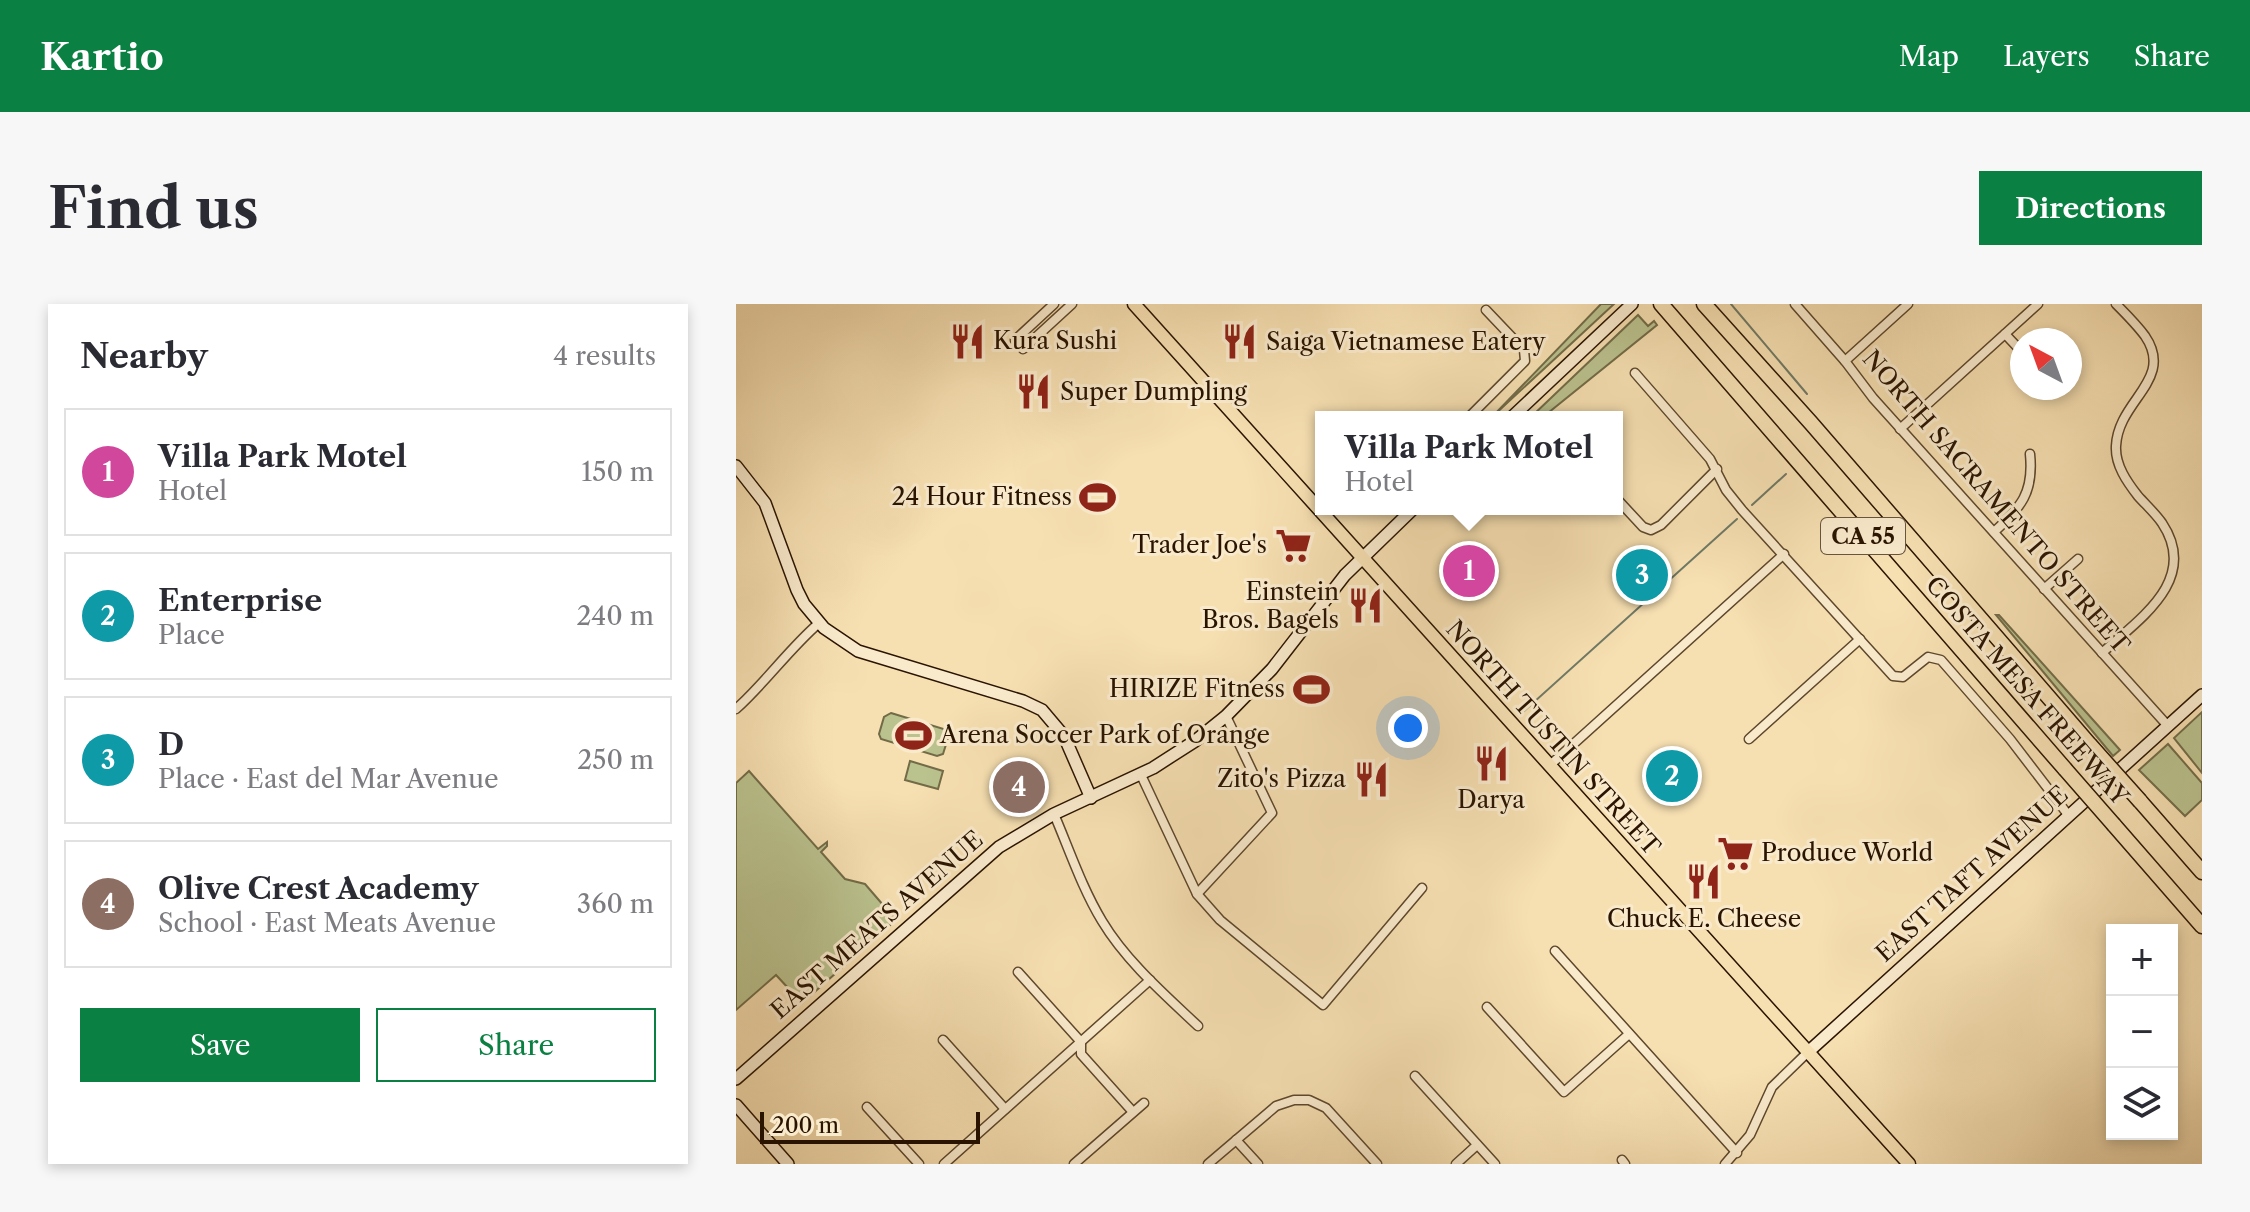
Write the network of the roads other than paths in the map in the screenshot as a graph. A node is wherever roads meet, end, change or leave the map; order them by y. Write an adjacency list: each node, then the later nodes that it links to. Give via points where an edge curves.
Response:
1 (1054, 304): 14 (street)
2 (1072, 304): 15 (street)
3 (1134, 304): 24 (main road, NORTH TUSTIN STREET)
4 (1661, 304): 49 (highway, COSTA MESA FREEWAY / CA 55, bridge)
5 (1704, 304): 46 (highway, COSTA MESA FREEWAY / CA 55, bridge)
6 (1795, 304): 16 (street, NORTH SACRAMENTO STREET)
7 (1908, 304): 16 (street)
8 (2038, 304): 12 (street)
9 (2116, 304): 35 (street, via 2145,336 2155,357 2152,376 2119,428 2115,448 2120,470 2163,524 2174,559 2166,591)
10 (1631, 305): 19 (street)
11 (1486, 310): 18 (street, via 1524,350 1525,361)
12 (2005, 334): 13 (street); 20 (street)
13 (2010, 339)
14 (1015, 340)
15 (1023, 349)
16 (1845, 361): 20 (street, NORTH SACRAMENTO STREET)
17 (1635, 373): 22 (street)
18 (1475, 411)
19 (1518, 411)
20 (1900, 429): 28 (street, NORTH SACRAMENTO STREET)
21 (2030, 454): 28 (street, via 2024,500)
22 (1717, 469): 25 (street, via 1661,525 1647,530); 29 (street, via 1733,498)
23 (738, 472): 33 (street, via 762,499 797,590)
24 (1315, 505)
25 (1623, 505)
26 (1324, 515): 30 (main road, NORTH TUSTIN STREET)
27 (1407, 515): 30 (street, EAST MEATS AVENUE)
28 (1994, 532): 32 (street, NORTH SACRAMENTO STREET)
29 (1784, 554): 34 (street); 41 (street)
30 (1362, 557): 38 (street, EAST MEATS AVENUE, via 1264,679); 41 (main road, NORTH TUSTIN STREET)
31 (2078, 559): 32 (street)
32 (2044, 589): 35 (street, NORTH SACRAMENTO STREET)
33 (819, 623): 37 (street); 43 (street, via 868,655 1037,707 1061,730)
34 (1860, 639): 40 (street); 45 (street, via 1896,677 1928,657 1941,660)
35 (2102, 653): 39 (street, NORTH SACRAMENTO STREET)
36 (2202, 695): 39 (street, EAST TAFT AVENUE)
37 (736, 709)
38 (1226, 716): 42 (street, EAST MEATS AVENUE); 48 (street, via 1272,813)
39 (2168, 726): 45 (street, EAST TAFT AVENUE)
40 (1749, 739)
41 (1549, 766): 58 (main road, NORTH TUSTIN STREET)
42 (1141, 775): 43 (street, EAST MEATS AVENUE); 48 (street)
43 (1091, 798): 44 (street, EAST MEATS AVENUE)
44 (1054, 814): 52 (street, via 1101,919); 60 (street, EAST MEATS AVENUE, via 975,866)
45 (2069, 816): 58 (street, EAST TAFT AVENUE)
46 (2202, 872)
47 (1422, 888): 48 (street, via 1323,1005 1220,920)
48 (1197, 894)
49 (2202, 926)
50 (1555, 951): 55 (street)
51 (1018, 972): 57 (street)
52 (1150, 980): 54 (street); 57 (street)
53 (1487, 1007): 55 (street, via 1564,1092)
54 (1198, 1026)
55 (1629, 1034): 68 (street)
56 (943, 1040): 64 (street)
57 (1081, 1042): 64 (street); 65 (street, via 1081,1054)
58 (1807, 1053): 68 (street, via 1772,1087); 79 (main road, NORTH TUSTIN STREET)
59 (1415, 1076): 67 (street)
60 (736, 1079)
61 (1144, 1103): 65 (street)
62 (736, 1105): 69 (street)
63 (867, 1107): 70 (street)
64 (1005, 1109): 71 (street)
65 (1133, 1112): 72 (street)
66 (1236, 1140): 73 (street); 74 (street); 75 (street, via 1276,1106 1309,1100 1336,1117)
67 (1477, 1145): 76 (street); 77 (street)
68 (1737, 1153): 78 (street)
69 (788, 1164)
70 (919, 1164)
71 (944, 1164)
72 (1074, 1164)
73 (1208, 1164)
74 (1258, 1164)
75 (1377, 1164)
76 (1456, 1164)
77 (1495, 1164)
78 (1725, 1164)
79 (1909, 1164)

